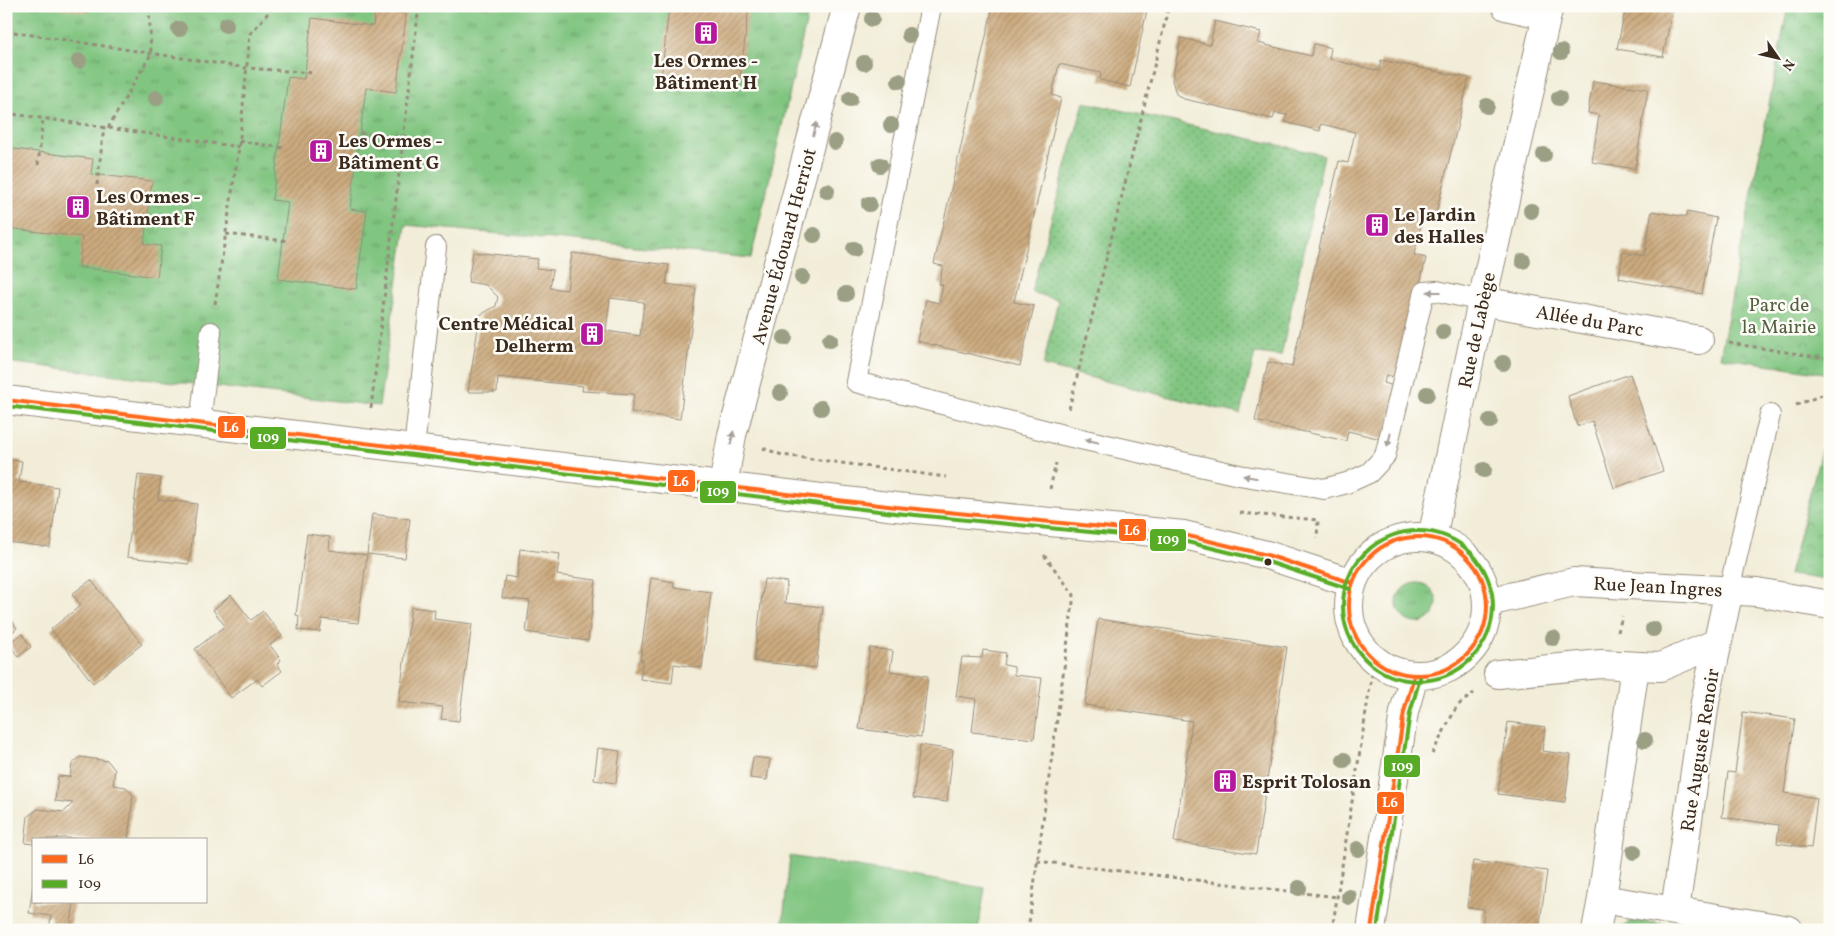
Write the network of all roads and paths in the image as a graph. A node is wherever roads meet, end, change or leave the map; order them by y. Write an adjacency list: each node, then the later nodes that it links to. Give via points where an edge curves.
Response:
1 (149, 6): 10 (path)
2 (274, 6): 11 (path, via 250,34)
3 (419, 6): 17 (path)
4 (847, 6): 37 (street, Avenue Édouard Herriot, one-way to 4, via 732,436)
5 (931, 6): 35 (lane, via 856,382)
6 (1169, 6): 35 (path)
7 (1506, 6): 8 (street)
8 (1548, 10): 26 (street, Rue de Labège)
9 (6, 31): 10 (path)
10 (151, 54): 11 (path); 15 (path)
11 (247, 68): 12 (path); 18 (path)
12 (314, 73)
13 (6, 113): 14 (path)
14 (43, 118): 15 (path); 21 (path)
15 (106, 127): 19 (path); 22 (path)
16 (360, 133): 17 (path)
17 (403, 139): 32 (path)
18 (239, 141): 19 (path); 20 (path)
19 (239, 147): 23 (path)
20 (284, 148)
21 (38, 165)
22 (97, 185)
23 (226, 234): 24 (path); 27 (path)
24 (287, 241)
25 (436, 247): 36 (lane)
26 (1482, 301): 28 (street, Allée du Parc); 35 (lane, one-way to 35, via 1437,291 1424,292 1386,456 1369,473 1347,483 1324,489 1239,475); 39 (street, Rue de Labège)
27 (210, 332): 34 (lane)
28 (1699, 340): 29 (path)
29 (1830, 359)
30 (1830, 392): 33 (path)
31 (6, 400): 34 (street)
32 (371, 408)
33 (1770, 415): 41 (lane)
34 (200, 423): 36 (street)
35 (1063, 435): 38 (path)
36 (414, 449): 37 (street)
37 (723, 486): 38 (street, via 896,507)
38 (1046, 520): 40 (street, via 1184,535 1267,555); 50 (path, via 1044,557 1074,595)
39 (1432, 538): 40 (street, via 1407,537 1383,545 1364,561); 42 (street, via 1464,554 1484,584)
40 (1352, 583): 45 (street, via 1348,604 1351,626 1360,645)
41 (1729, 590): 42 (street, Rue Jean Ingres, via 1574,582); 43 (street, Rue Jean Ingres); 44 (street, Rue Auguste Renoir)
42 (1488, 602): 48 (street, via 1485,625 1475,646 1458,663 1437,673)
43 (1830, 605)
44 (1717, 643): 46 (street, via 1660,668); 53 (street, Rue Auguste Renoir, via 1705,702)
45 (1374, 661): 48 (street, via 1393,672); 51 (path)
46 (1635, 666): 47 (street, via 1601,664); 52 (street)
47 (1498, 674): 49 (path, via 1457,706)
48 (1414, 676): 56 (street, via 1404,712)
49 (1431, 758)
50 (1037, 861): 51 (path); 54 (path)
51 (1337, 897): 55 (path)
52 (1602, 899): 53 (street); 57 (street)
53 (1675, 910): 58 (street)
54 (1028, 930)
55 (1332, 930)
56 (1371, 930)
57 (1596, 930)
58 (1789, 930)

